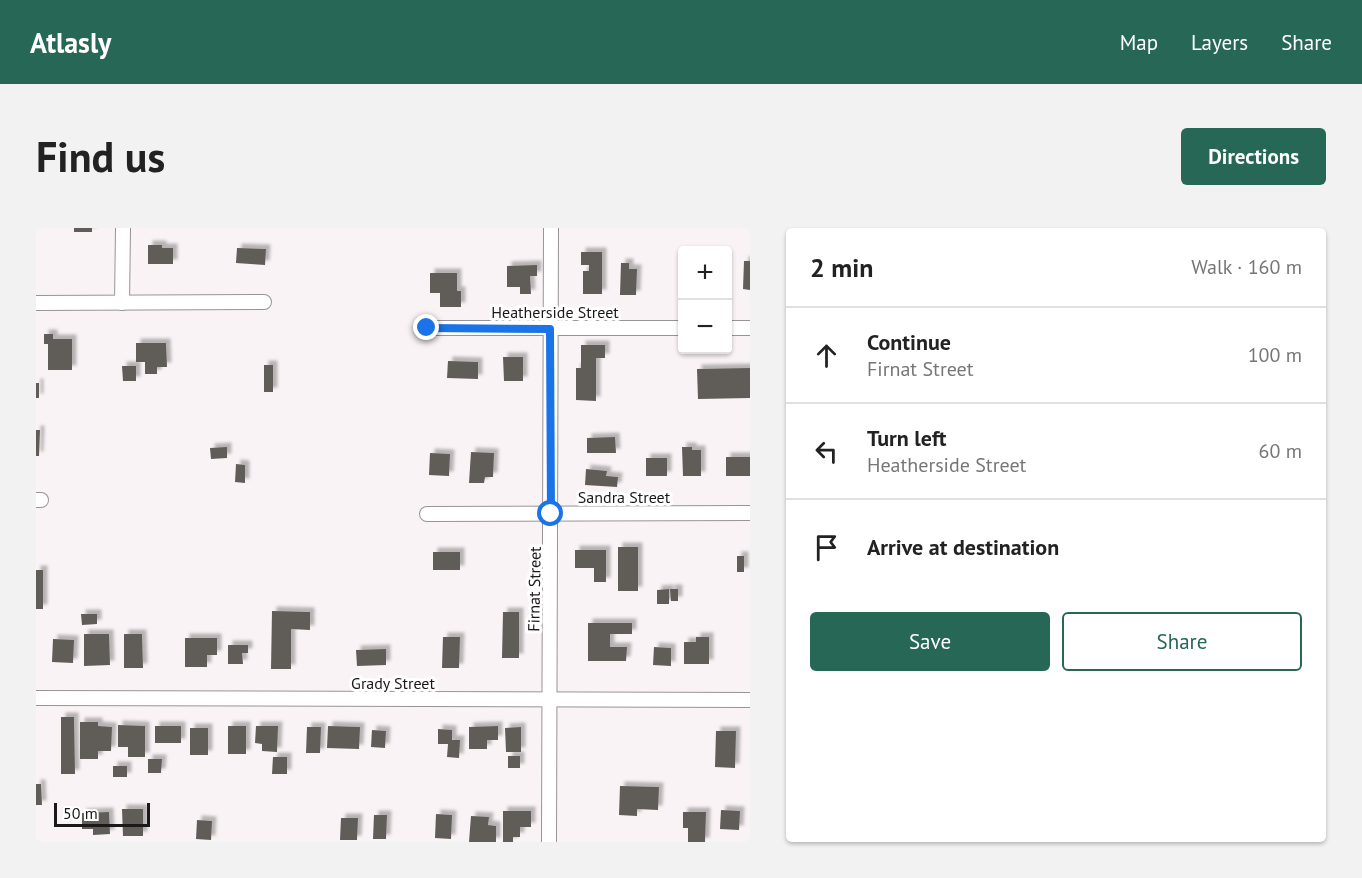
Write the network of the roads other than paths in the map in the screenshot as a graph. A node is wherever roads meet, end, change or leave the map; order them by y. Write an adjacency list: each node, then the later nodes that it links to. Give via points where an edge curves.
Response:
1 (123, 228): 5 (street)
2 (550, 228): 10 (street, Firnat Street)
3 (264, 302): 5 (street)
4 (36, 303): 5 (street)
5 (122, 303)
6 (427, 328): 10 (street, Heatherside Street)
7 (678, 328): 10 (street, Heatherside Street)
8 (732, 328): 9 (street)
9 (750, 328)
10 (550, 329): 13 (street, Firnat Street)
11 (750, 513): 13 (street, Sandra Street)
12 (427, 514): 13 (street, Sandra Street)
13 (551, 514): 15 (street, Firnat Street)
14 (36, 698): 15 (street, Grady Street)
15 (549, 700): 16 (street, Grady Street); 17 (street, Firnat Street)
16 (750, 700)
17 (549, 842)

